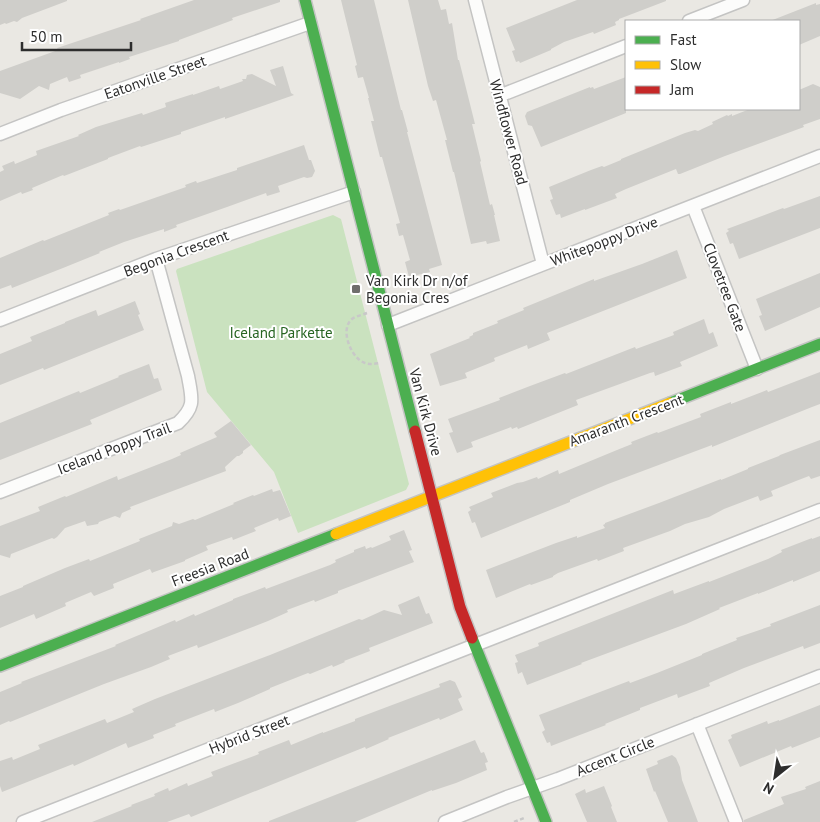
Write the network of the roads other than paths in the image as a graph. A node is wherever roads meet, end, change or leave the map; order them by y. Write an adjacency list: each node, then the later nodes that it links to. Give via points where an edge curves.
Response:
1 (305, 0): 5 (street, Van Kirk Drive)
2 (474, 0): 7 (street, Windflower Road)
3 (743, 0): 4 (street)
4 (692, 20)
5 (310, 24): 8 (street, Eatonville Street); 10 (street, Van Kirk Drive)
6 (625, 46): 7 (street)
7 (499, 96): 13 (street, Windflower Road)
8 (0, 134)
9 (820, 156): 11 (street, Whitepoppy Drive)
10 (354, 192): 12 (street, Begonia Crescent); 15 (street, Van Kirk Drive)
11 (693, 206): 13 (street, Whitepoppy Drive); 17 (street, Clovetree Gate)
12 (156, 259): 14 (street, Begonia Crescent); 18 (street, Iceland Poppy Trail, via 192,396 187,415 178,423)
13 (544, 264): 15 (street, Whitepoppy Drive)
14 (0, 320)
15 (388, 325): 19 (street, Van Kirk Drive)
16 (820, 344): 17 (street, Amaranth Crescent)
17 (756, 369): 19 (street, Amaranth Crescent)
18 (0, 492)
19 (432, 496): 21 (street, Van Kirk Drive, via 460,607); 22 (street, Freesia Road)
20 (820, 510): 21 (street)
21 (474, 645): 25 (street, Van Kirk Drive); 26 (street, Hybrid Street)
22 (0, 666)
23 (820, 676): 24 (street, Accent Circle)
24 (697, 724): 25 (street, Accent Circle); 29 (street)
25 (532, 788): 27 (street, Accent Circle); 28 (street, Van Kirk Drive)
26 (23, 822)
27 (445, 822)
28 (546, 822)
29 (736, 822)

